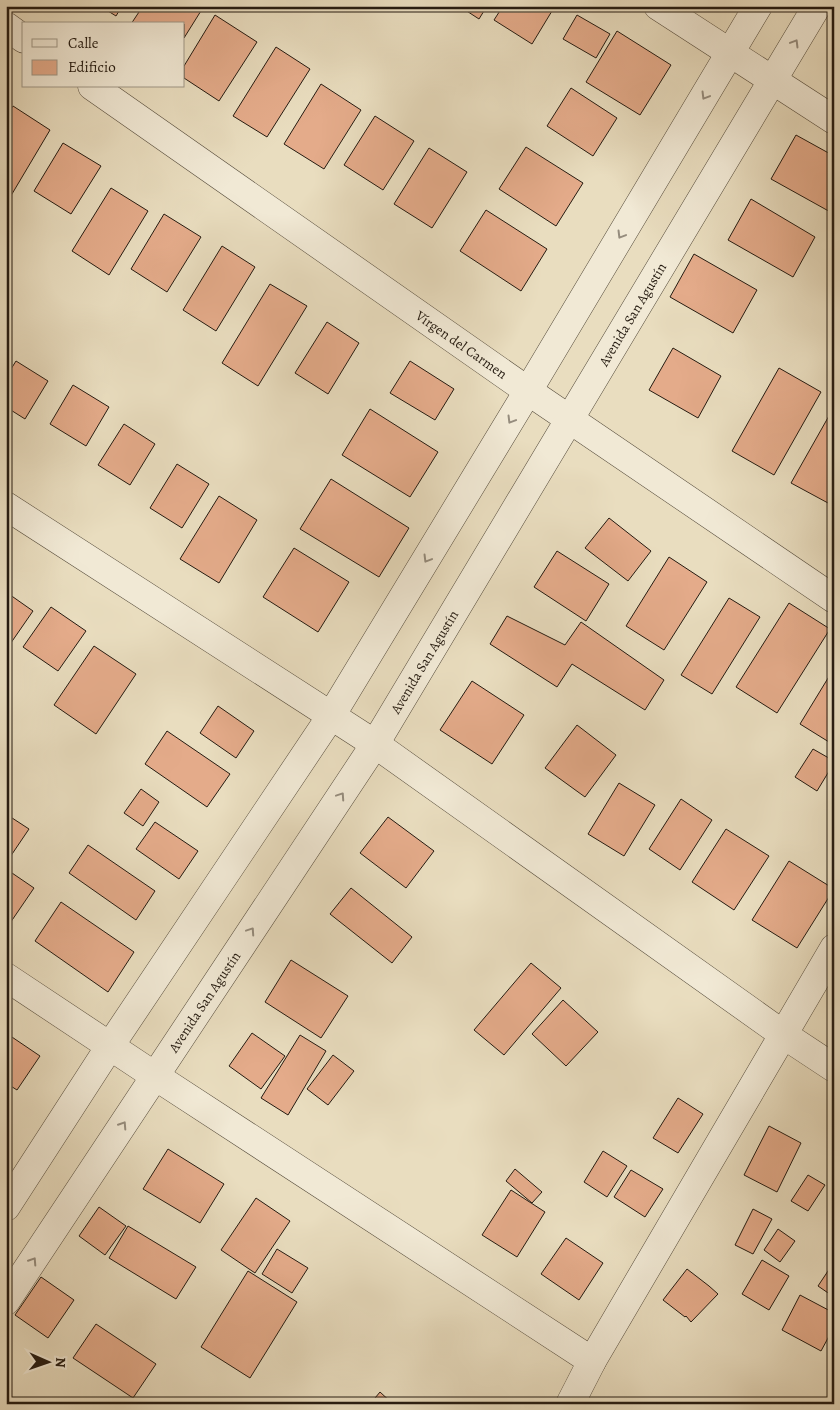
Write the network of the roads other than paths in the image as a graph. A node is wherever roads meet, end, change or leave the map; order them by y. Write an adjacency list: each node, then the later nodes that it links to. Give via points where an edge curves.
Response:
1 (658, 6): 6 (street)
2 (758, 6): 6 (street)
3 (817, 6): 7 (street, Avenida San Agustín, one-way to 3)
4 (6, 26): 5 (street)
5 (22, 38)
6 (730, 54): 7 (street); 10 (street, one-way to 10)
7 (773, 80): 9 (street); 11 (street, Avenida San Agustín)
8 (95, 88): 10 (street, Vírgen del Carmen)
9 (834, 120)
10 (528, 391): 11 (street, Vírgen del Carmen); 14 (street, one-way to 14)
11 (570, 420): 13 (street, Vírgen del Carmen); 15 (street, Avenida San Agustín)
12 (6, 506): 14 (street)
13 (834, 599)
14 (331, 716): 15 (street); 19 (street)
15 (375, 744): 18 (street); 21 (street, Avenida San Agustín, one-way to 15)
16 (834, 948): 18 (street)
17 (6, 977): 19 (street)
18 (784, 1035): 20 (street); 24 (street)
19 (110, 1046): 21 (street); 22 (street)
20 (834, 1068)
21 (155, 1076): 23 (street, Avenida San Agustín, one-way to 21); 24 (street)
22 (6, 1207)
23 (6, 1301)
24 (592, 1361): 25 (street)
25 (570, 1404)

